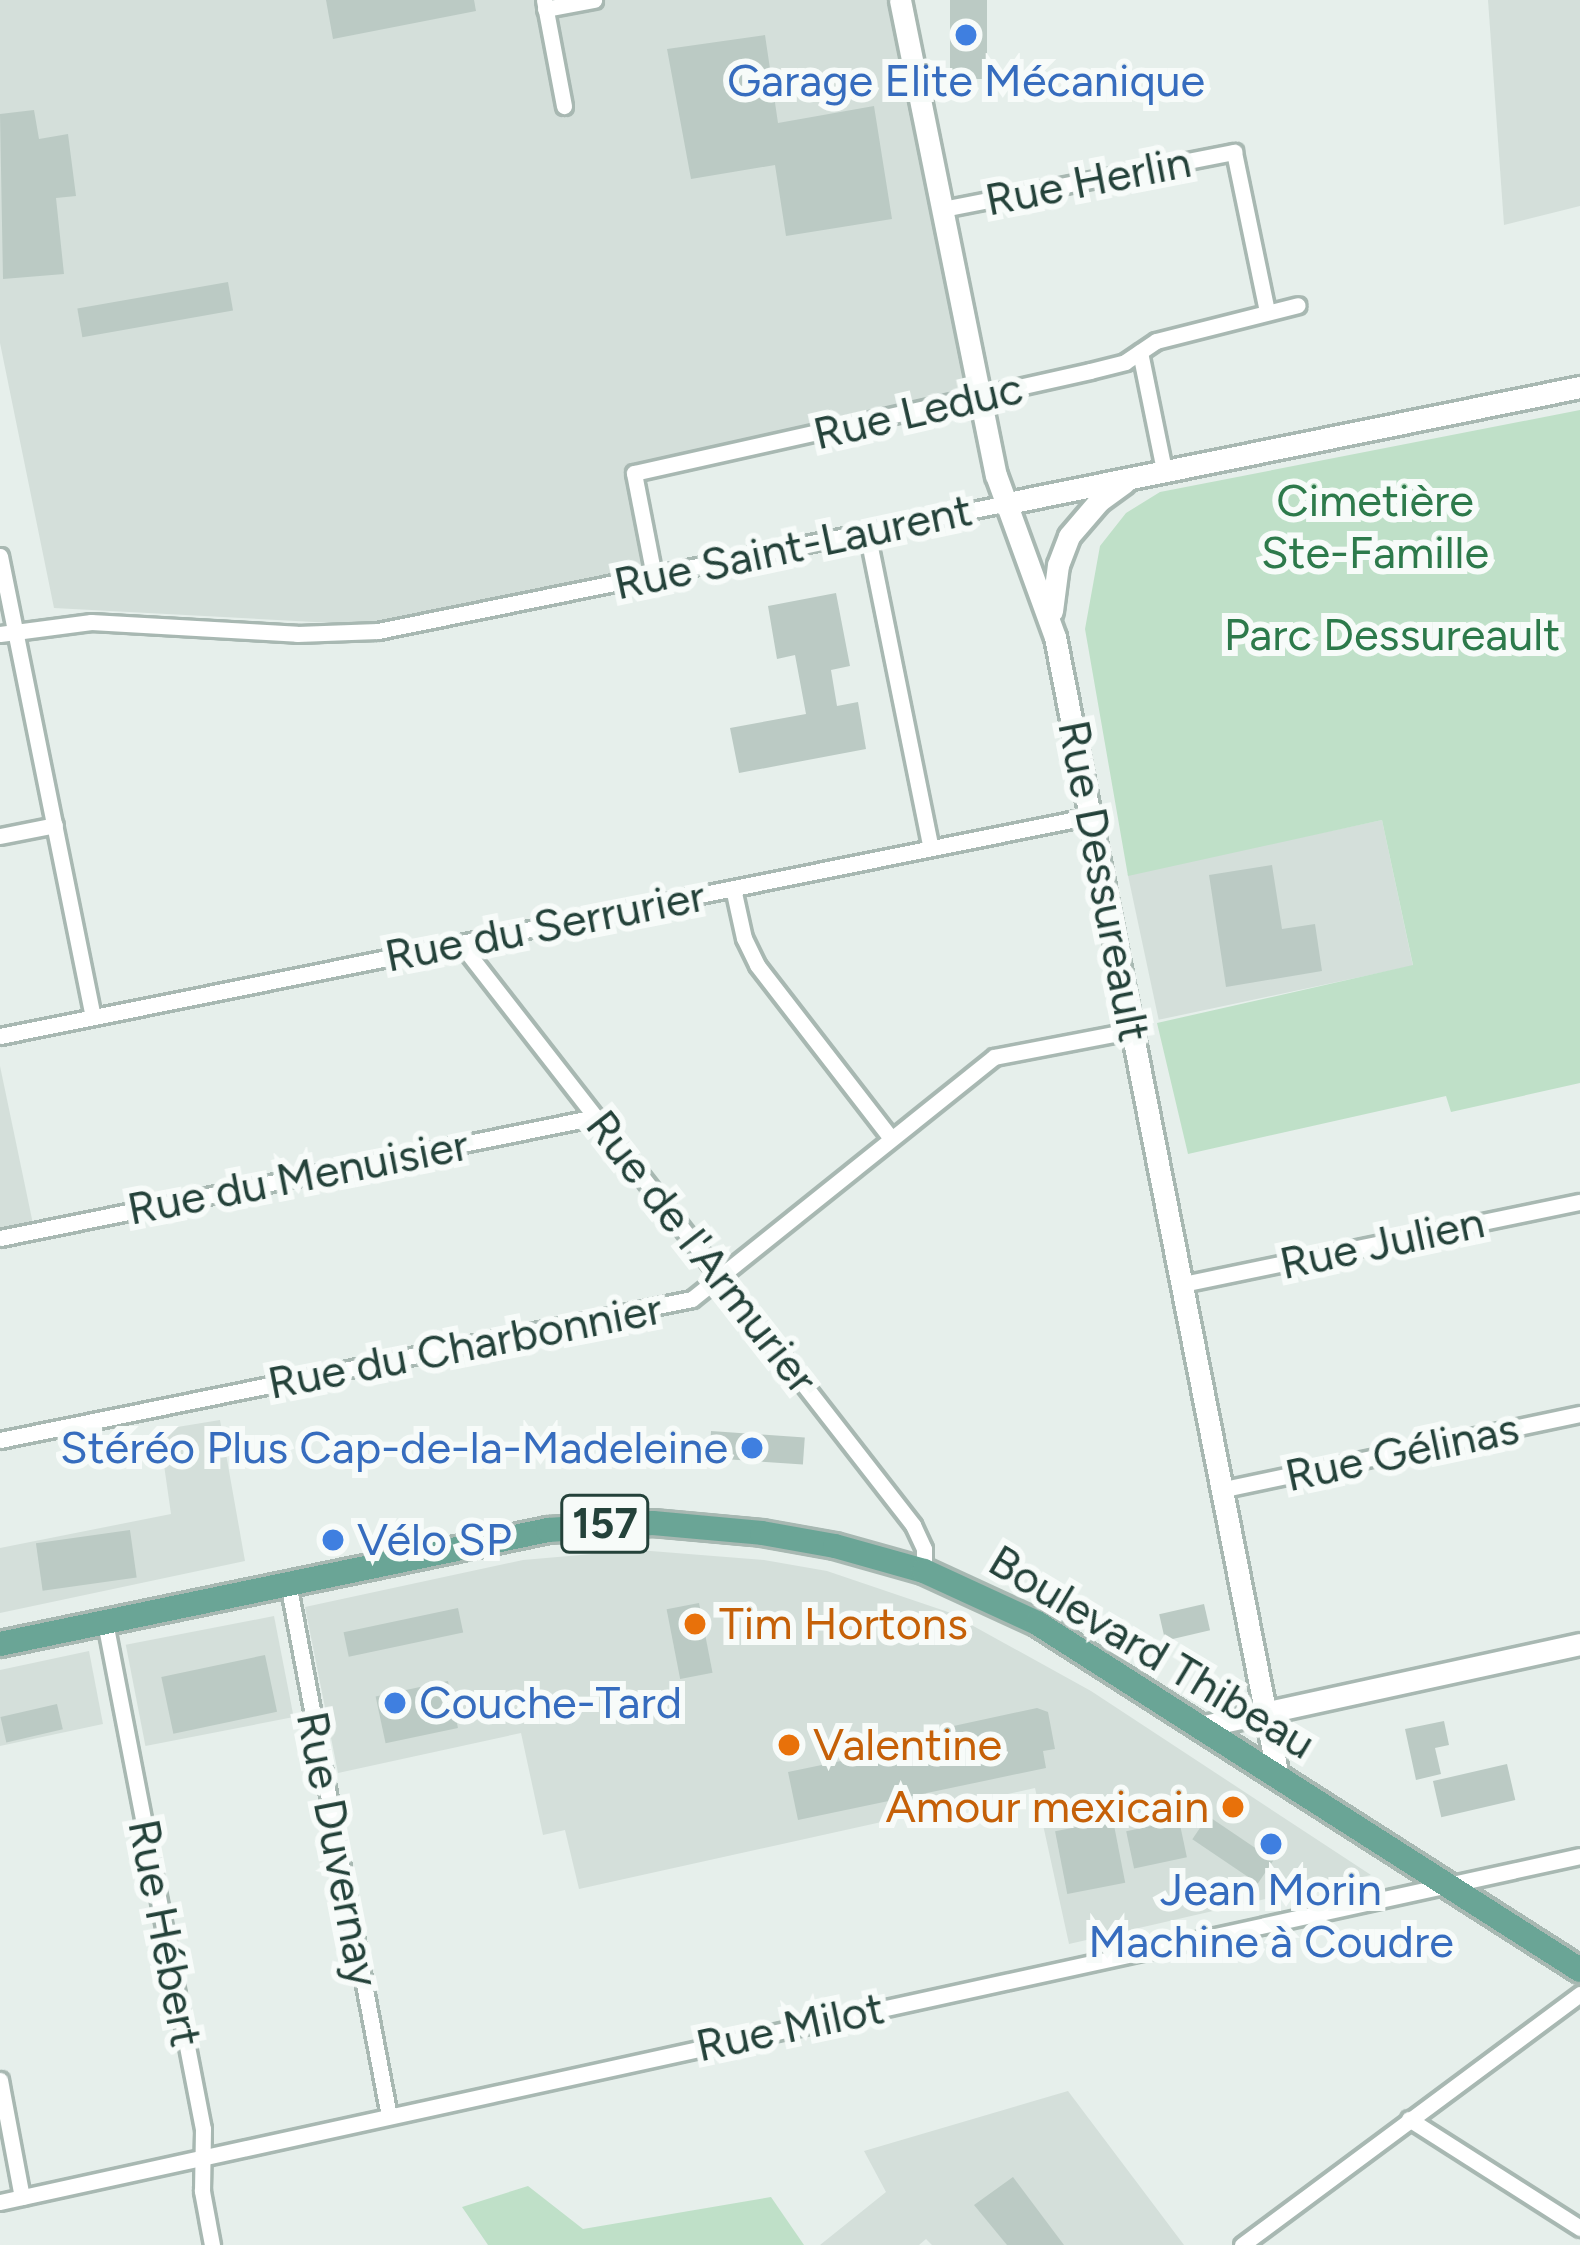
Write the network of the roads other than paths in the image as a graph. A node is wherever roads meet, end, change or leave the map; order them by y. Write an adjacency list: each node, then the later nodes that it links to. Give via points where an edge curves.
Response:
1 (594, 0): 3 (street)
2 (900, 0): 5 (street, Rue Dessureault)
3 (544, 4): 4 (street)
4 (564, 106)
5 (943, 209): 7 (street, Rue Herlin, via 1234,152); 10 (street, Rue Dessureault)
6 (1298, 305): 7 (street, Rue Leduc)
7 (1267, 312): 8 (street, Rue Leduc)
8 (1140, 352): 10 (street, Rue Leduc); 11 (street)
9 (1580, 387): 11 (street, Rue Saint-Laurent)
10 (980, 396): 12 (street, Rue Dessureault); 15 (street, Rue Leduc, via 634,473)
11 (1153, 472): 12 (street, Rue Saint-Laurent); 16 (street, via 1099,501 1069,536)
12 (1003, 504): 13 (street, Rue Saint-Laurent); 16 (street, Rue Dessureault)
13 (867, 532): 15 (street, Rue Saint-Laurent); 21 (street)
14 (0, 556): 17 (street)
15 (654, 576): 17 (street, Rue Saint-Laurent, via 356,634 101,622)
16 (1052, 624): 18 (street, Rue Dessureault)
17 (8, 633): 19 (street)
18 (1091, 815): 21 (street, Rue du Serrurier); 25 (street, Rue Dessureault)
19 (55, 825): 20 (street); 24 (street)
20 (0, 836)
21 (931, 848): 22 (street, Rue du Serrurier)
22 (733, 888): 23 (street, Rue du Serrurier); 28 (street, via 757,965)
23 (460, 943): 24 (street, Rue du Serrurier); 27 (street, Rue de l'Armurier)
24 (93, 1017): 26 (street, Rue du Serrurier)
25 (1134, 1030): 28 (street, Rue du Charbonnier, via 1001,1054); 32 (street, Rue Dessureault)
26 (0, 1036)
27 (596, 1117): 30 (street, Rue du Menuisier); 31 (street, Rue de l'Armurier)
28 (890, 1137): 31 (street, Rue du Charbonnier)
29 (1580, 1202): 32 (street, Rue Julien)
30 (0, 1238)
31 (722, 1276): 34 (street, Rue du Charbonnier, via 677,1305); 36 (street, Rue de l'Armurier, via 913,1525)
32 (1183, 1284): 35 (street, Rue Dessureault)
33 (1580, 1414): 35 (street, Rue Gélinas)
34 (0, 1440)
35 (1224, 1489): 41 (street, Rue Dessureault)
36 (924, 1571): 37 (main road, Boulevard Thibeau / 157, via 786,1536 627,1524 499,1537); 42 (main road, Boulevard Thibeau / 157, via 1036,1623)
37 (288, 1583): 38 (main road, Boulevard Thibeau / 157); 49 (street, Rue Duvernay)
38 (105, 1622): 39 (main road, Boulevard Thibeau / 157); 51 (street, Rue Hébert)
39 (0, 1644)
40 (1580, 1644): 41 (street)
41 (1267, 1711): 42 (street); 43 (street, Rue Dessureault)
42 (1204, 1726): 43 (main road, Boulevard Thibeau / 157)
43 (1276, 1772): 45 (main road, Boulevard Thibeau / 157)
44 (1580, 1856): 45 (street, Rue Milot)
45 (1446, 1884): 46 (main road, Boulevard Thibeau / 157); 49 (street, Rue Milot)
46 (1580, 1970)
47 (1580, 1994): 50 (street)
48 (0, 2080): 52 (street)
49 (389, 2116): 51 (street, Rue Milot)
50 (1409, 2120): 54 (street); 56 (street)
51 (202, 2156): 52 (street, Rue Milot); 55 (street, Rue Hébert)
52 (22, 2197): 53 (street, Rue Milot)
53 (0, 2202)
54 (1580, 2228)
55 (212, 2245)
56 (1242, 2245)

